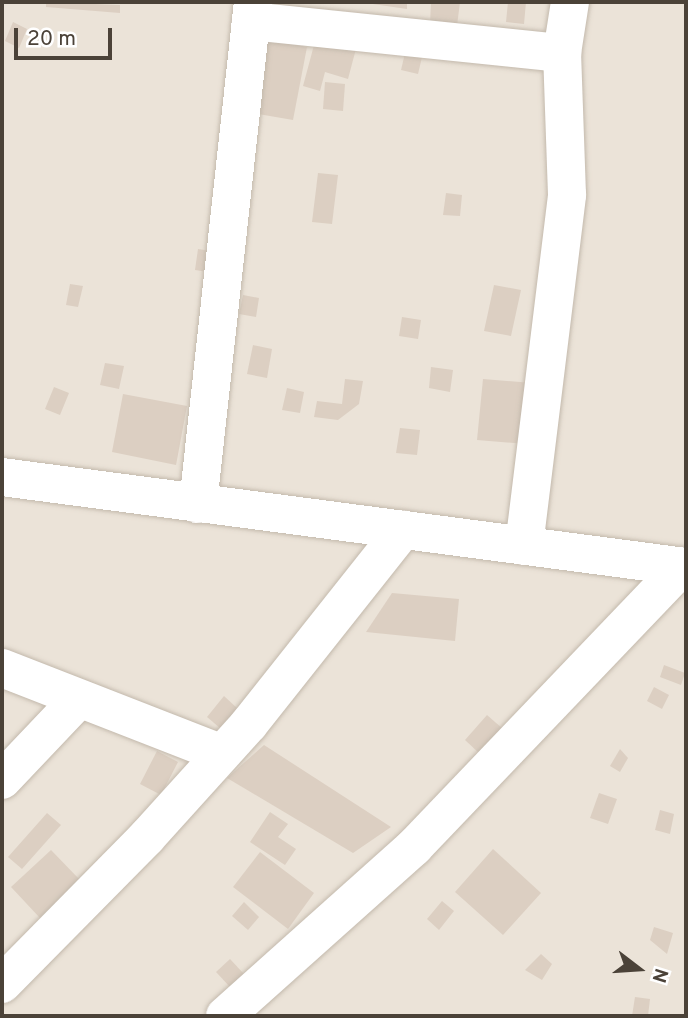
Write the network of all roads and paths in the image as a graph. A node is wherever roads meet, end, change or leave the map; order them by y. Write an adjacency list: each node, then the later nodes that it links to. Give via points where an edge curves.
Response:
1 (570, 2): 3 (street)
2 (252, 11): 3 (street); 5 (street)
3 (562, 53): 7 (street, via 567,195)
4 (2, 477): 5 (street)
5 (198, 504): 6 (street)
6 (403, 530): 7 (street); 11 (street, via 249,724)
7 (524, 547): 8 (street)
8 (684, 567): 14 (street, via 414,847)
9 (2, 668): 10 (street, via 39,679)
10 (79, 699): 11 (street); 12 (street)
11 (220, 752): 13 (street, via 147,837)
12 (2, 780)
13 (2, 984)
14 (225, 1016)

